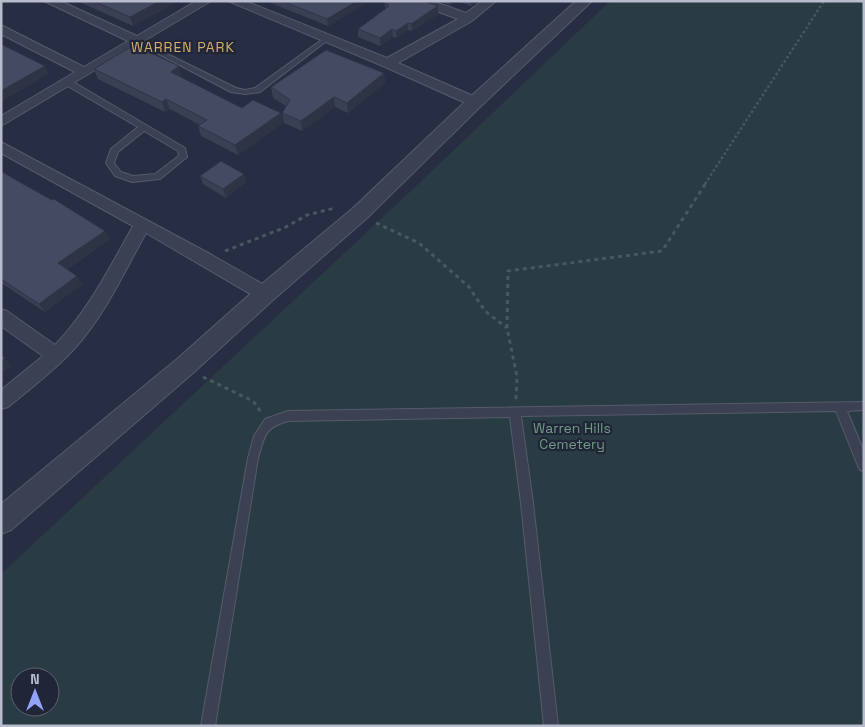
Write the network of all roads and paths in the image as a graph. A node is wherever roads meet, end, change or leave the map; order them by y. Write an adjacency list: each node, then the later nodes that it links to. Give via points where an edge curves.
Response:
1 (50, 1): 11 (street)
2 (205, 1): 11 (street)
3 (234, 1): 10 (street)
4 (421, 1): 8 (street)
5 (490, 1): 8 (street)
6 (585, 1): 15 (street)
7 (824, 1): 25 (path, via 662,251 508,271)
8 (468, 18): 12 (street)
9 (1, 29): 13 (street)
10 (327, 38): 11 (lane, via 257,90 245,92 217,82); 12 (street)
11 (137, 41): 13 (street)
12 (388, 63): 15 (street)
13 (84, 72): 14 (street)
14 (67, 82): 16 (street); 17 (lane)
15 (475, 102): 20 (street)
16 (1, 122)
17 (142, 128): 17 (lane, via 114,151 110,163 118,174 132,179 157,177 183,157 182,150)
18 (1, 147): 21 (street)
19 (336, 208): 22 (path, via 307,215 286,227)
20 (359, 214): 23 (street); 25 (path, via 418,243 469,287 485,311)
21 (142, 225): 22 (street); 26 (street, via 94,309)
22 (206, 259): 23 (street)
23 (265, 294): 27 (street)
24 (1, 316): 26 (street)
25 (507, 328): 31 (path, via 517,377)
26 (56, 356): 28 (street)
27 (185, 366): 32 (path, via 212,383 253,401); 34 (street)
28 (1, 401)
29 (864, 406): 30 (lane)
30 (840, 408): 31 (lane); 33 (lane)
31 (515, 412): 32 (lane, via 288,416); 36 (lane)
32 (269, 422): 35 (lane, via 259,436 253,458)
33 (864, 466)
34 (1, 521)
35 (208, 726)
36 (551, 726)

